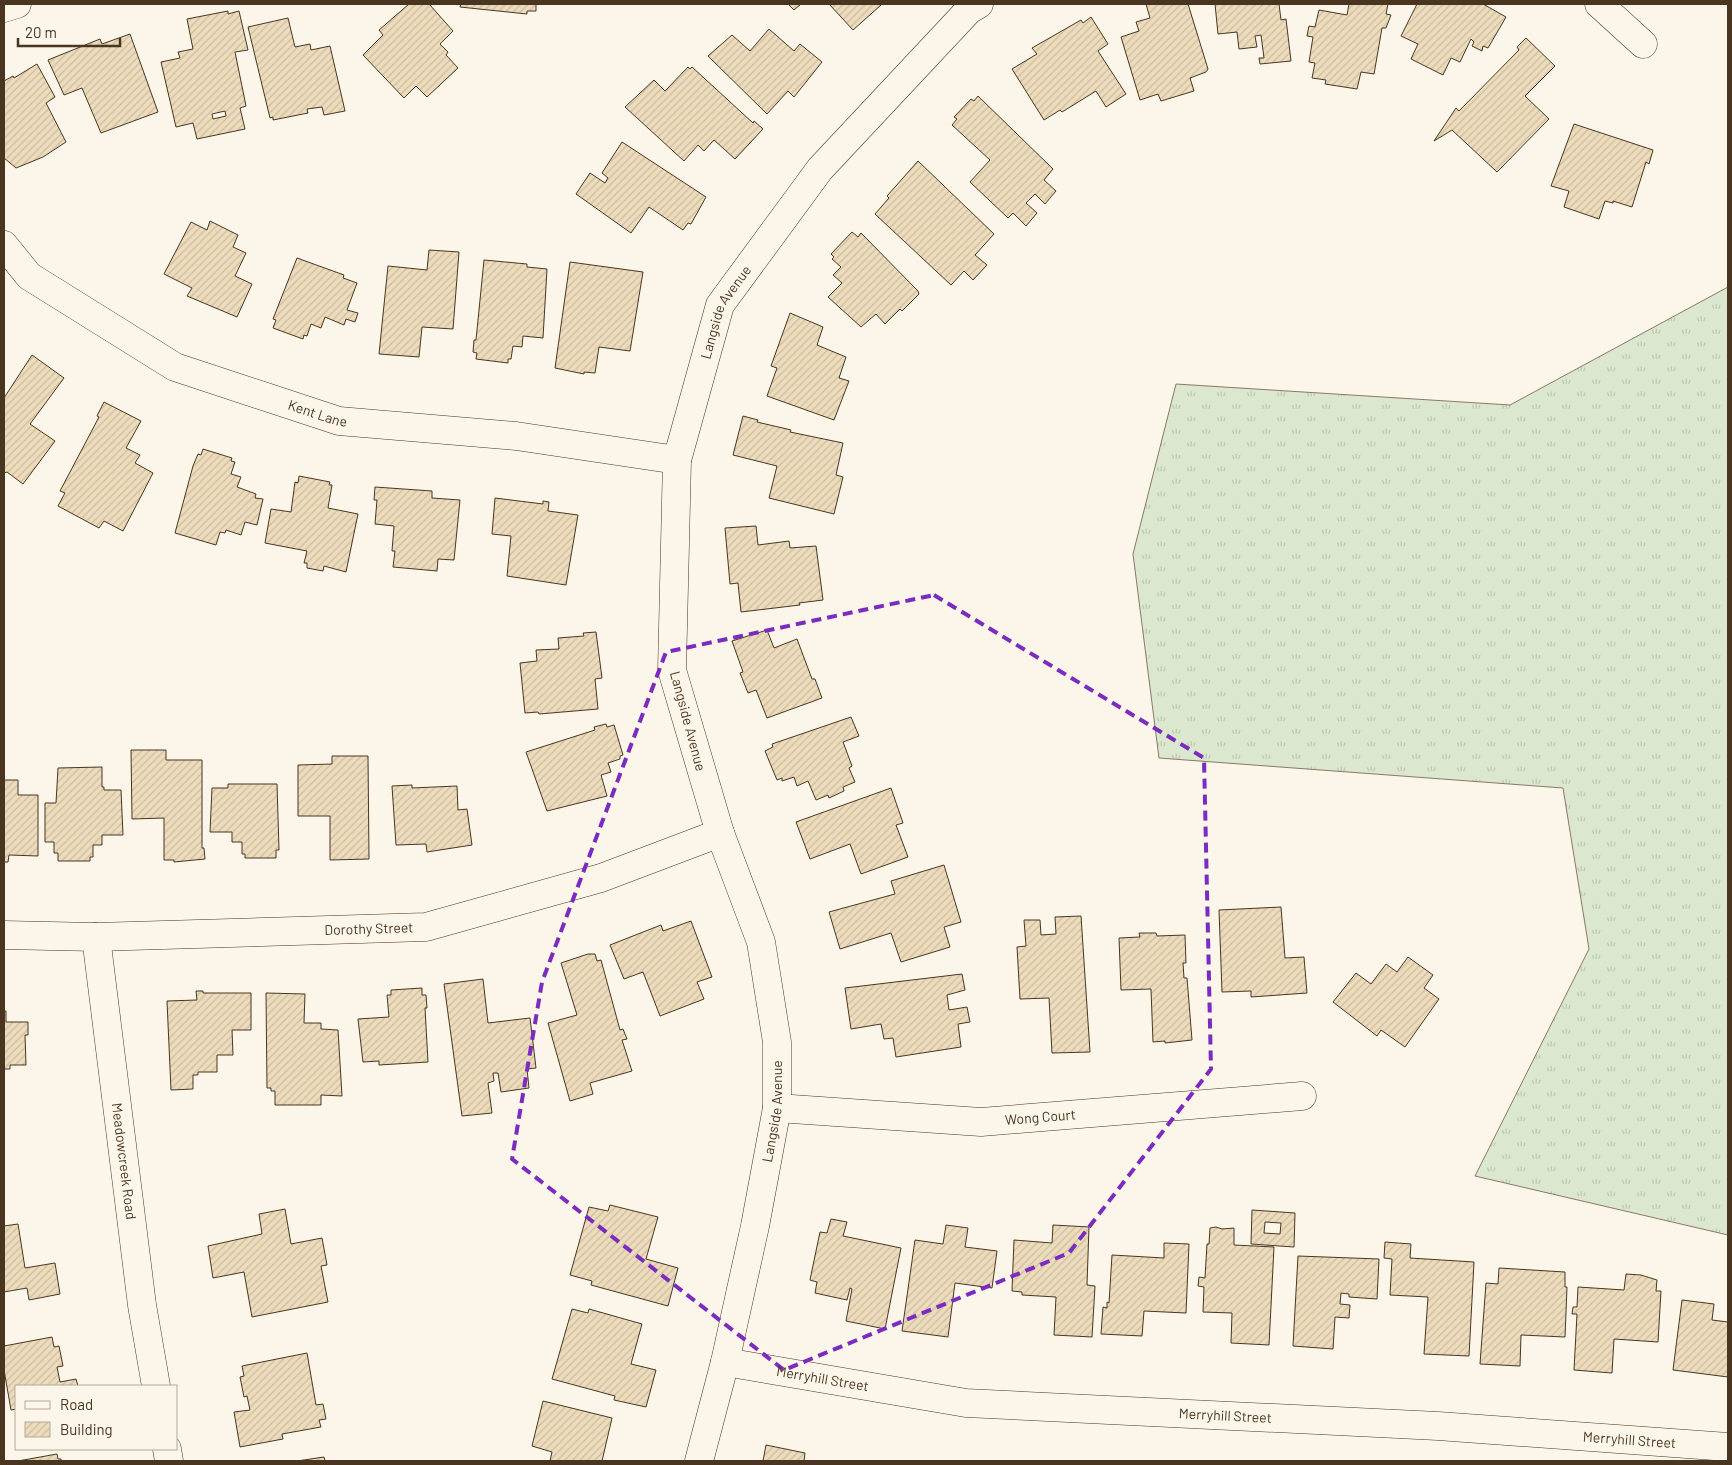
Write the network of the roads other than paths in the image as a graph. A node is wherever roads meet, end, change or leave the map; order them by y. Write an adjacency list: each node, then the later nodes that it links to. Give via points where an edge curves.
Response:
1 (17, 4): 4 (street)
2 (980, 4): 7 (street, Langside Avenue, via 969,10 820,169 720,305)
3 (1599, 4): 5 (street)
4 (4, 8)
5 (1643, 44)
6 (4, 245): 7 (street, Kent Lane, via 29,276 175,366 339,421 516,436)
7 (677, 460): 8 (street, Langside Avenue, via 672,670)
8 (720, 833): 10 (street, Dorothy Street, via 601,878 426,927); 12 (street, Langside Avenue, via 761,942 777,1042)
9 (4, 935): 10 (street, Dorothy Street)
10 (96, 937): 14 (street, Meadowcreek Road, via 142,1305)
11 (1302, 1096): 12 (street, Wong Court, via 981,1122)
12 (777, 1108): 13 (street, Langside Avenue)
13 (725, 1362): 15 (street, Merryhill Street, via 966,1403 1438,1426); 16 (street, Langside Avenue)
14 (156, 1385)
15 (1728, 1447)
16 (699, 1461)

